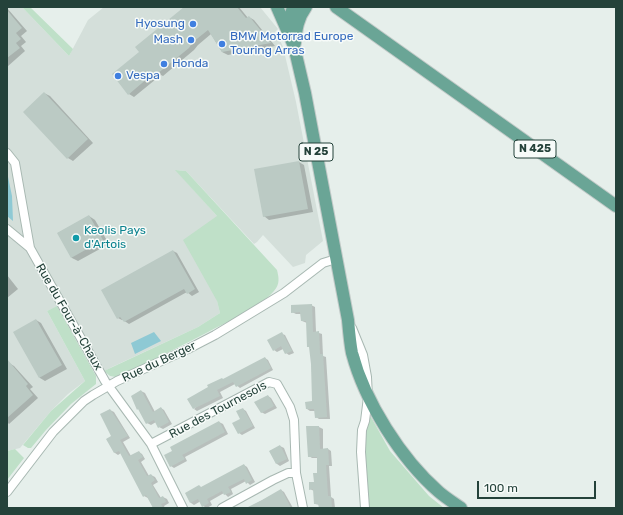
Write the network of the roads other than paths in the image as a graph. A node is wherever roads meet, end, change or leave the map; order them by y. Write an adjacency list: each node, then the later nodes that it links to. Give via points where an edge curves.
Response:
1 (277, 7): 5 (main road, N 25)
2 (293, 7): 5 (main road, N 25)
3 (306, 7): 6 (main road, N 25, via 300,15)
4 (336, 7): 8 (main road, N 425)
5 (289, 31): 6 (main road, N 25)
6 (294, 46): 11 (main road, N 25)
7 (7, 153): 10 (street, Rue du Four-à-Chaux, via 15,163)
8 (616, 206)
9 (7, 229): 10 (street, Rue du Four-à-Chaux)
10 (30, 248): 12 (street, Rue du Four-à-Chaux)
11 (336, 259): 12 (street, Rue du Berger, via 323,263 284,293 215,335); 13 (main road, N 25, via 352,353)
12 (109, 385): 16 (street, Rue du Four-à-Chaux); 18 (street, Rue du Berger, via 84,401 57,428)
13 (368, 397): 14 (main road, N 25); 15 (street)
14 (380, 418): 15 (street, via 371,417); 23 (main road, N 25, via 414,467 439,492)
15 (365, 421): 22 (street, via 361,452)
16 (151, 444): 17 (street, Rue des Tournesols, via 269,382 277,384 294,420); 19 (street, Rue du Four-à-Chaux)
17 (296, 473): 20 (street, via 288,473 273,480); 21 (street, Rue des Tournesols)
18 (7, 492)
19 (183, 508)
20 (222, 508)
21 (303, 508)
22 (365, 508)
23 (461, 508)

